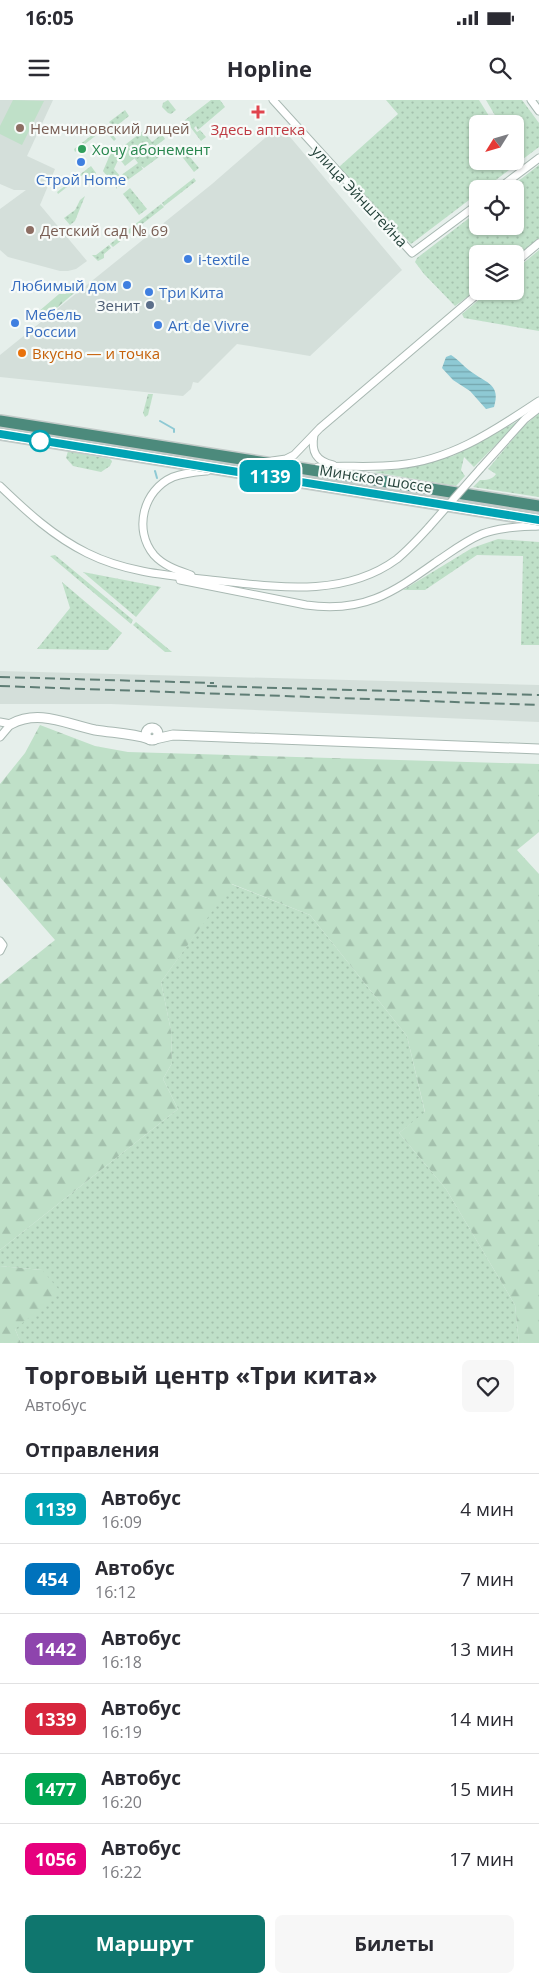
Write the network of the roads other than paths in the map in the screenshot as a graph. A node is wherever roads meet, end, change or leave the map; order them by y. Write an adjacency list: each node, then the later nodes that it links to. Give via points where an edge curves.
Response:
1 (274, 100): 6 (street, улица Эйнштейна, via 412,253)
2 (531, 100): 3 (street)
3 (539, 111)
4 (539, 158): 5 (street)
5 (510, 180)
6 (469, 211)
7 (539, 243): 8 (street)
8 (524, 256)
9 (471, 300): 14 (street)
10 (539, 401): 16 (street, via 475,442 435,457 399,465)
11 (539, 408): 24 (street, bridge, via 525,419 410,548 378,570 354,579 305,588)
12 (2, 420): 15 (highway, Минское шоссе)
13 (0, 434): 18 (highway, Минское шоссе)
14 (314, 434): 15 (street, via 286,459); 16 (street, via 314,453 320,460)
15 (260, 462): 17 (highway, Минское шоссе)
16 (338, 466): 17 (street)
17 (298, 468): 20 (highway, Минское шоссе)
18 (223, 469): 21 (highway, Минское шоссе); 24 (street, via 191,472 164,482 150,498 143,516 144,536 154,554 171,568)
19 (0, 486): 23 (street, via 43,526 65,541 105,560)
20 (539, 506)
21 (539, 520)
22 (539, 526): 23 (street, via 483,534 453,549 382,597 344,607 306,605)
23 (162, 576): 24 (street)
24 (203, 579)
25 (0, 722): 26 (street)
26 (11, 724): 28 (street, via 20,719 39,717 97,730); 30 (street)
27 (152, 728): 28 (street); 29 (street); 31 (street, via 158,734)
28 (128, 733): 31 (street)
29 (174, 735): 31 (street); 32 (street)
30 (0, 737)
31 (152, 739)
32 (539, 749)
33 (0, 941): 34 (street, via 3,945)
34 (0, 950)

